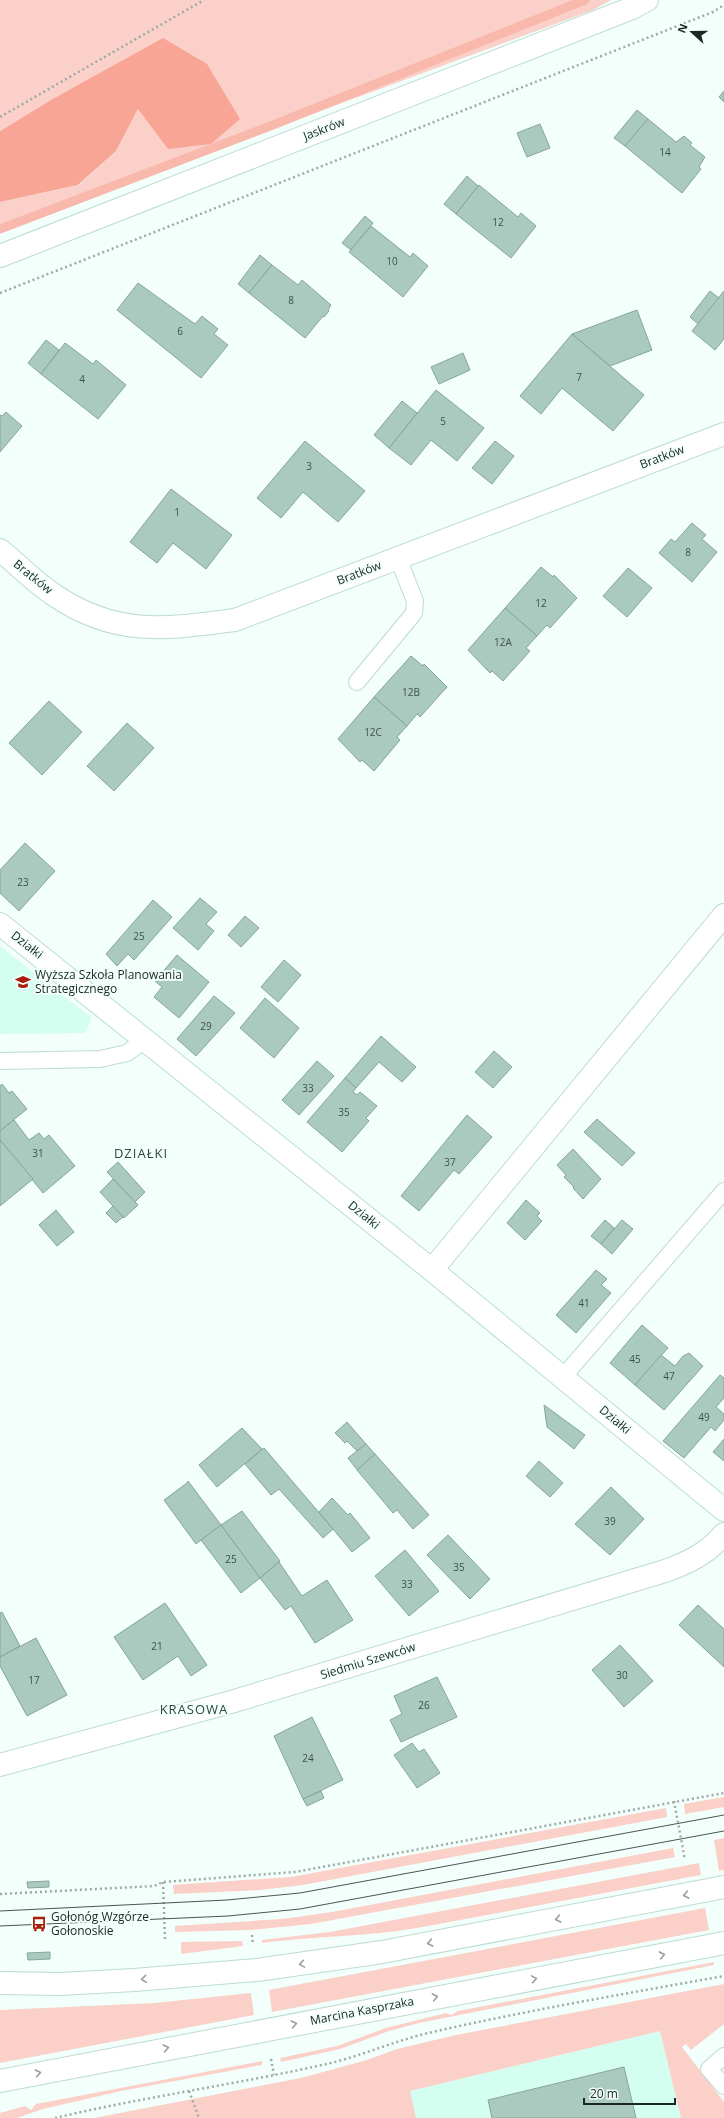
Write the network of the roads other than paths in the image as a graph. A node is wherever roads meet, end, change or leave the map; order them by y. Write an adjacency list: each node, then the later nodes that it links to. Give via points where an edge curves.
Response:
1 (647, 0): 2 (street, Jaskrów)
2 (0, 256)
3 (724, 434): 5 (street, Bratków)
4 (0, 550): 5 (street, Bratków, via 53,594 79,610 127,626 154,627 235,620)
5 (398, 558): 6 (lane, via 415,601 414,614)
6 (357, 682)
7 (724, 915): 12 (street)
8 (0, 924): 9 (street, Działki)
9 (146, 1039): 10 (lane, via 127,1053 100,1059); 12 (street, Działki)
10 (0, 1061)
11 (724, 1191): 13 (lane)
12 (432, 1270): 13 (street, Działki)
13 (563, 1377): 14 (street, Działki)
14 (724, 1510)
15 (724, 1534): 16 (street, Siedmiu Szewców, via 690,1562 666,1571 238,1700)
16 (0, 1765)
17 (724, 1887): 19 (street, one-way to 19, via 382,1952 257,1970 126,1981)
18 (724, 1943): 21 (street, Marcina Kasprzaka, one-way to 18)
19 (0, 1983)
20 (724, 2056): 22 (lane, via 709,2069)
21 (0, 2080)
22 (724, 2086)

